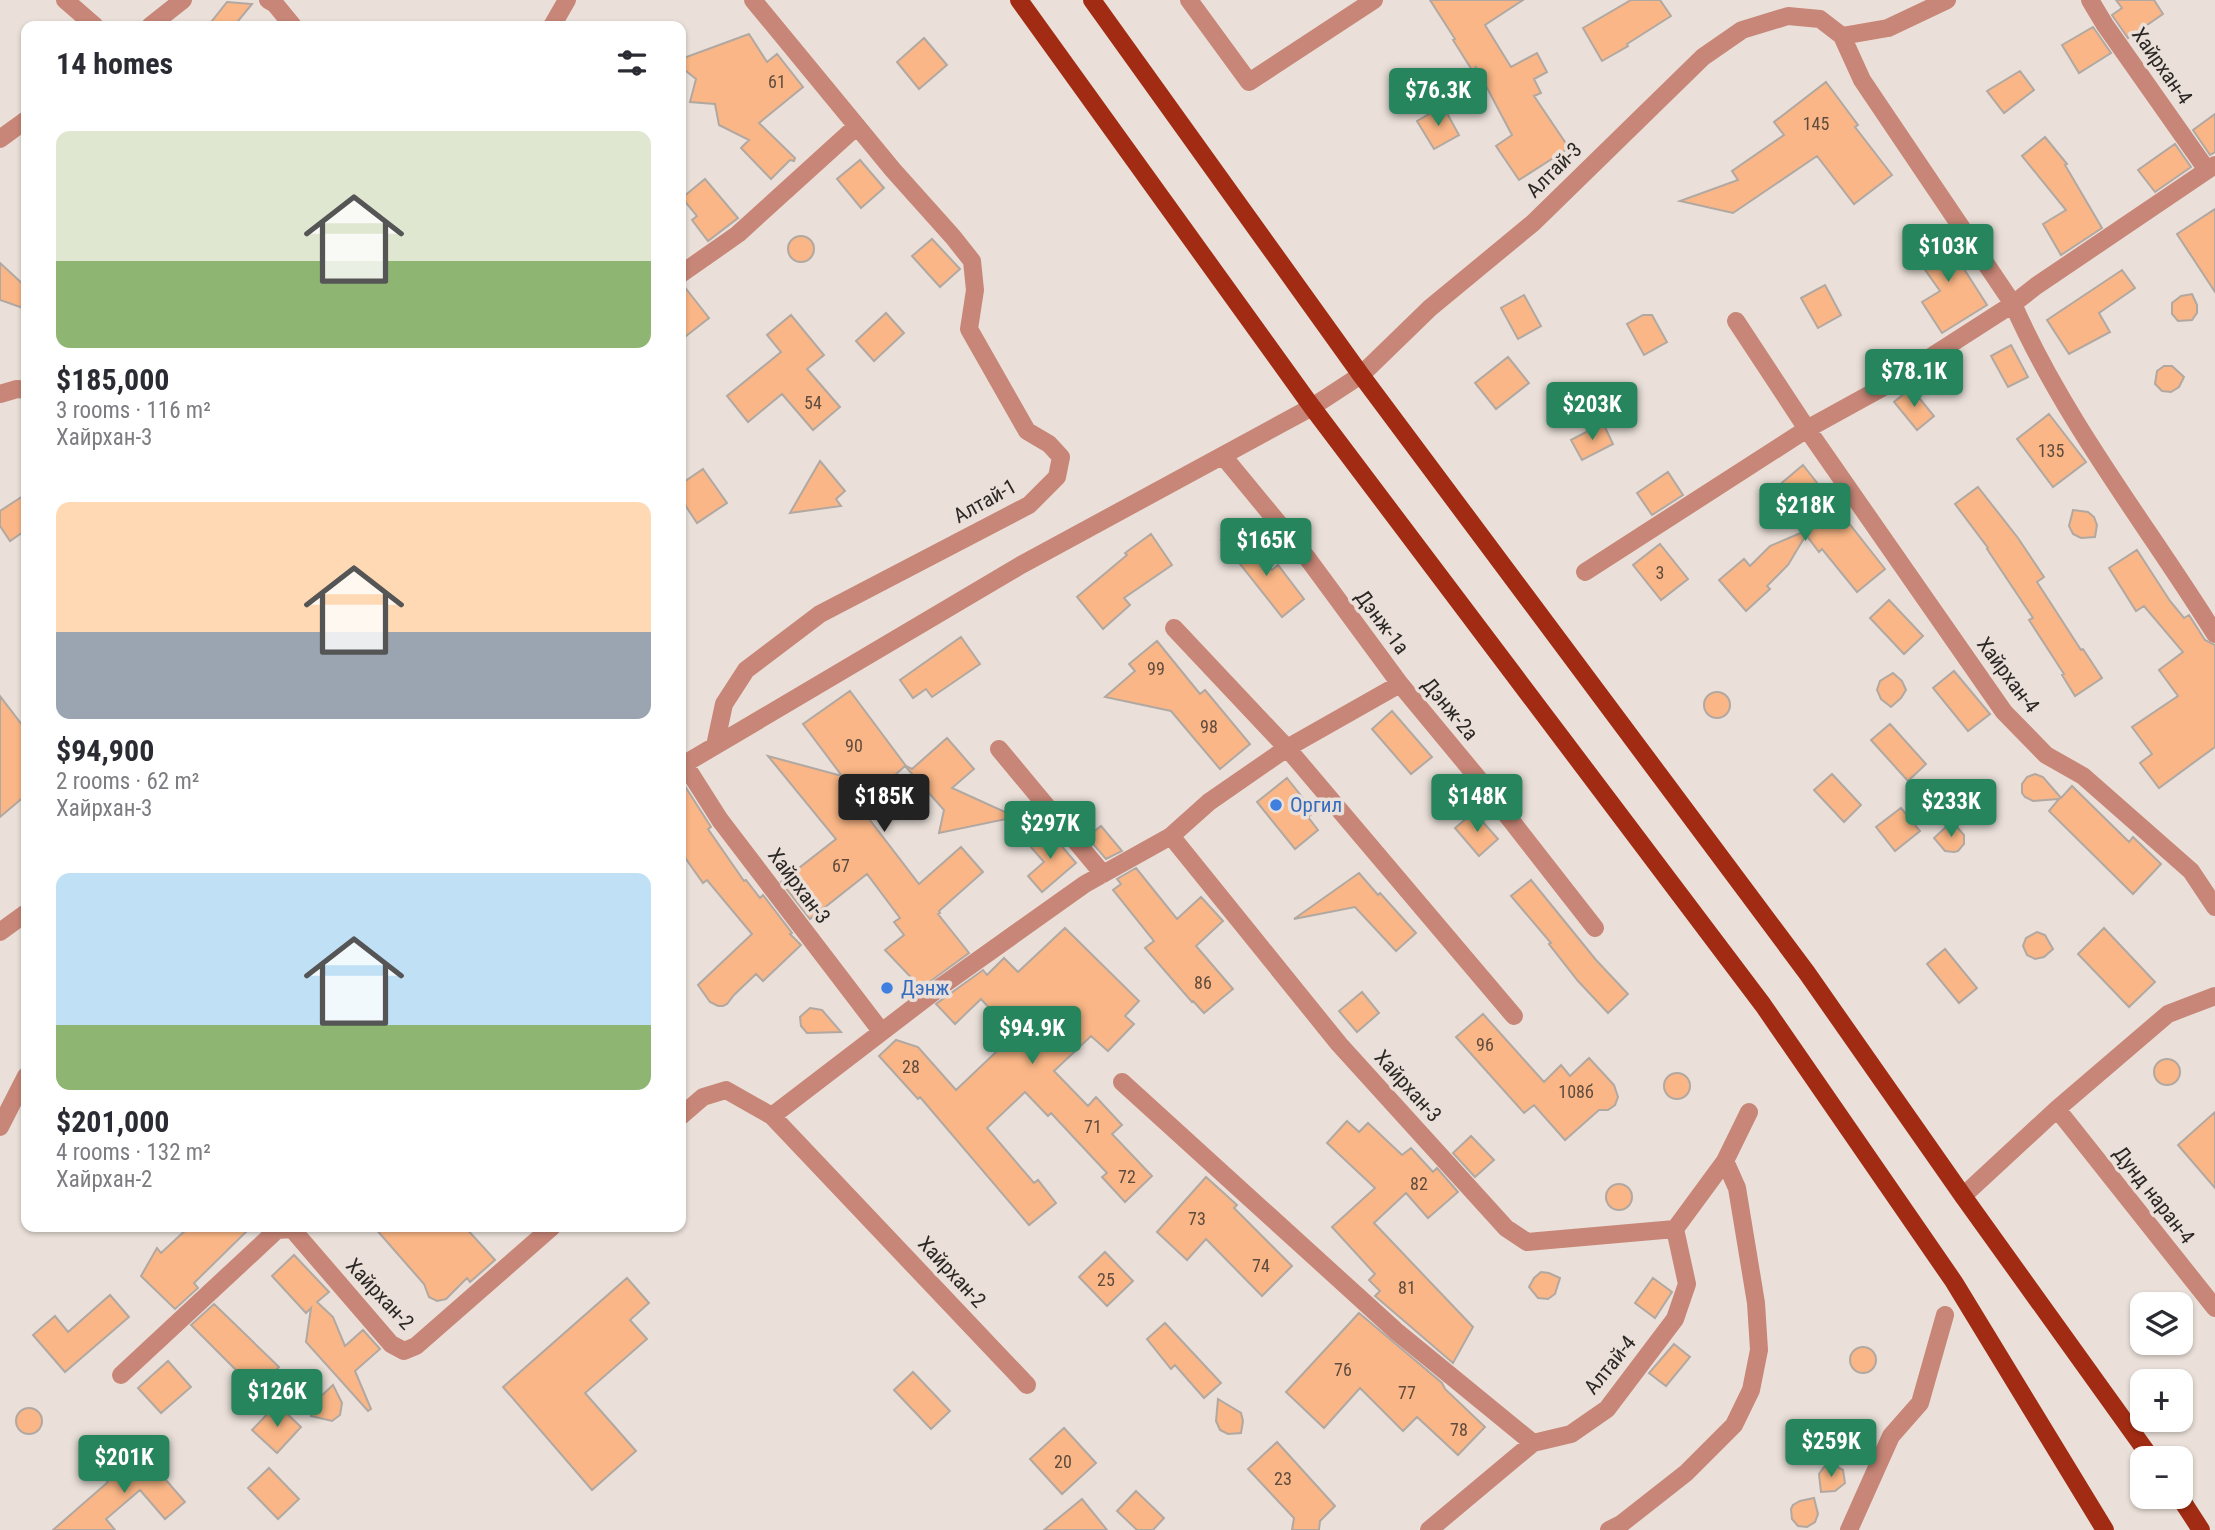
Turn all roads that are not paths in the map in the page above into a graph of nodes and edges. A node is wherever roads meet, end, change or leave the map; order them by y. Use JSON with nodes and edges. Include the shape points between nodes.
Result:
{"nodes":[{"id":1,"x":65,"y":0,"type":"edge"},
{"id":2,"x":183,"y":0,"type":"edge"},
{"id":3,"x":268,"y":0,"type":"edge"},
{"id":4,"x":568,"y":0,"type":"edge"},
{"id":5,"x":753,"y":0,"type":"edge"},
{"id":6,"x":1019,"y":0,"type":"edge"},
{"id":7,"x":1093,"y":0,"type":"edge"},
{"id":8,"x":1189,"y":0,"type":"edge"},
{"id":9,"x":1374,"y":0,"type":"edge"},
{"id":10,"x":1947,"y":0,"type":"edge"},
{"id":11,"x":2090,"y":0,"type":"edge"},
{"id":12,"x":89,"y":21,"type":"edge"},
{"id":13,"x":156,"y":21,"type":"edge"},
{"id":14,"x":289,"y":21,"type":"edge"},
{"id":15,"x":555,"y":21,"type":"edge"},
{"id":16,"x":1842,"y":36,"type":"junction"},
{"id":17,"x":21,"y":124,"type":"edge"},
{"id":18,"x":857,"y":126,"type":"junction"},
{"id":19,"x":0,"y":139,"type":"edge"},
{"id":20,"x":2211,"y":168,"type":"edge"},
{"id":21,"x":686,"y":270,"type":"edge"},
{"id":22,"x":2013,"y":304,"type":"junction"},
{"id":23,"x":1735,"y":321,"type":"dead end"},
{"id":24,"x":1362,"y":375,"type":"junction"},
{"id":25,"x":21,"y":389,"type":"edge"},
{"id":26,"x":0,"y":394,"type":"edge"},
{"id":27,"x":1312,"y":407,"type":"junction"},
{"id":28,"x":1807,"y":429,"type":"junction"},
{"id":29,"x":1223,"y":457,"type":"junction"},
{"id":30,"x":1584,"y":572,"type":"dead end"},
{"id":31,"x":1174,"y":628,"type":"dead end"},
{"id":32,"x":2215,"y":634,"type":"edge"},
{"id":33,"x":1400,"y":684,"type":"junction"},
{"id":34,"x":715,"y":746,"type":"junction"},
{"id":35,"x":1287,"y":748,"type":"junction"},
{"id":36,"x":999,"y":749,"type":"dead end"},
{"id":37,"x":686,"y":763,"type":"edge"},
{"id":38,"x":686,"y":769,"type":"edge"},
{"id":39,"x":1171,"y":836,"type":"junction"},
{"id":40,"x":1102,"y":874,"type":"junction"},
{"id":41,"x":2215,"y":907,"type":"edge"},
{"id":42,"x":21,"y":917,"type":"edge"},
{"id":43,"x":1595,"y":928,"type":"dead end"},
{"id":44,"x":0,"y":932,"type":"edge"},
{"id":45,"x":2215,"y":996,"type":"edge"},
{"id":46,"x":1514,"y":1016,"type":"dead end"},
{"id":47,"x":881,"y":1031,"type":"junction"},
{"id":48,"x":1122,"y":1082,"type":"dead end"},
{"id":49,"x":21,"y":1086,"type":"edge"},
{"id":50,"x":2057,"y":1109,"type":"junction"},
{"id":51,"x":686,"y":1112,"type":"edge"},
{"id":52,"x":1749,"y":1112,"type":"dead end"},
{"id":53,"x":772,"y":1116,"type":"junction"},
{"id":54,"x":0,"y":1127,"type":"edge"},
{"id":55,"x":1725,"y":1161,"type":"junction"},
{"id":56,"x":1963,"y":1196,"type":"junction"},
{"id":57,"x":1675,"y":1229,"type":"junction"},
{"id":58,"x":275,"y":1232,"type":"edge"},
{"id":59,"x":295,"y":1232,"type":"edge"},
{"id":60,"x":546,"y":1232,"type":"edge"},
{"id":61,"x":1954,"y":1282,"type":"junction"},
{"id":62,"x":2215,"y":1308,"type":"edge"},
{"id":63,"x":1945,"y":1315,"type":"dead end"},
{"id":64,"x":121,"y":1375,"type":"dead end"},
{"id":65,"x":1027,"y":1385,"type":"dead end"},
{"id":66,"x":1533,"y":1443,"type":"junction"},
{"id":67,"x":2142,"y":1446,"type":"edge"},
{"id":68,"x":2187,"y":1509,"type":"edge"},
{"id":69,"x":1429,"y":1530,"type":"edge"},
{"id":70,"x":1609,"y":1530,"type":"edge"},
{"id":71,"x":1849,"y":1530,"type":"edge"},
{"id":72,"x":2105,"y":1530,"type":"edge"},
{"id":73,"x":2115,"y":1530,"type":"edge"},
{"id":74,"x":2201,"y":1530,"type":"edge"}],
"edges":[{"from":1,"to":12,"type":"street"},
{"from":2,"to":13,"type":"street"},
{"from":3,"to":14,"type":"street"},
{"from":4,"to":15,"type":"street"},
{"from":5,"to":18,"type":"street","name":"Алтай-1"},
{"from":6,"to":27,"type":"main road"},
{"from":7,"to":24,"type":"main road"},
{"from":8,"to":9,"type":"street","via":[[1249,82]]},
{"from":10,"to":16,"type":"street","via":[[1888,28]]},
{"from":11,"to":20,"type":"street","name":"Хайрхан-4"},
{"from":16,"to":22,"type":"street","via":[[1861,80]]},
{"from":16,"to":24,"type":"street","name":"Алтай-3","via":[[1820,19],[1788,16],[1742,30],[1703,57],[1533,223],[1430,309]]},
{"from":17,"to":19,"type":"street"},
{"from":18,"to":21,"type":"street","via":[[738,234]]},
{"from":18,"to":34,"type":"street","name":"Алтай-1","via":[[972,261],[975,290],[969,329],[1027,431],[1061,457],[1057,477],[1029,505],[820,614],[746,670],[724,704]]},
{"from":20,"to":22,"type":"street","name":"Хайрхан-4"},
{"from":22,"to":28,"type":"street","name":"Хайрхан-4","via":[[1887,385]]},
{"from":22,"to":32,"type":"street","via":[[2057,393]]},
{"from":23,"to":28,"type":"street","name":"Хайрхан-4"},
{"from":24,"to":27,"type":"street","name":"Алтай-3"},
{"from":24,"to":56,"type":"main road","via":[[1807,973]]},
{"from":25,"to":26,"type":"street"},
{"from":27,"to":29,"type":"street","name":"Алтай-3"},
{"from":27,"to":61,"type":"main road","via":[[1763,1005]]},
{"from":28,"to":30,"type":"street","name":"Хайрхан-4"},
{"from":28,"to":41,"type":"street","name":"Хайрхан-4","via":[[2004,712],[2046,755],[2083,776],[2191,871]]},
{"from":29,"to":33,"type":"street","name":"Дэнж-1а","via":[[1308,559]]},
{"from":29,"to":34,"type":"street","name":"Алтай-3","via":[[1021,565]]},
{"from":31,"to":35,"type":"street"},
{"from":33,"to":35,"type":"street"},
{"from":33,"to":43,"type":"street","name":"Дэнж-2а"},
{"from":34,"to":37,"type":"street","name":"Алтай-3"},
{"from":35,"to":39,"type":"street","via":[[1209,802]]},
{"from":35,"to":46,"type":"street"},
{"from":36,"to":40,"type":"street"},
{"from":38,"to":47,"type":"street","name":"Хайрхан-3"},
{"from":39,"to":40,"type":"street"},
{"from":39,"to":57,"type":"street","name":"Хайрхан-3","via":[[1339,1044],[1506,1228],[1527,1242]]},
{"from":40,"to":47,"type":"street"},
{"from":42,"to":44,"type":"street"},
{"from":45,"to":50,"type":"street","via":[[2168,1014]]},
{"from":47,"to":53,"type":"street"},
{"from":48,"to":66,"type":"street","via":[[1396,1331]]},
{"from":49,"to":54,"type":"street"},
{"from":50,"to":56,"type":"street"},
{"from":50,"to":62,"type":"street","name":"Дунд наран-4"},
{"from":51,"to":53,"type":"street","name":"Хайрхан-2","via":[[703,1097],[726,1090]]},
{"from":52,"to":55,"type":"street"},
{"from":53,"to":65,"type":"street","name":"Хайрхан-2"},
{"from":55,"to":57,"type":"street"},
{"from":55,"to":70,"type":"street","via":[[1738,1188],[1756,1303],[1759,1350],[1751,1390],[1734,1425],[1686,1473]]},
{"from":56,"to":67,"type":"main road"},
{"from":57,"to":66,"type":"street","name":"Алтай-4","via":[[1687,1284],[1675,1319],[1607,1409],[1571,1434]]},
{"from":58,"to":64,"type":"street","name":"Хайрхан-2"},
{"from":59,"to":60,"type":"street","name":"Хайрхан-2","via":[[391,1344],[404,1351]]},
{"from":61,"to":72,"type":"main road"},
{"from":61,"to":73,"type":"main road"},
{"from":63,"to":71,"type":"street","via":[[1920,1403],[1891,1436]]},
{"from":66,"to":69,"type":"street","name":"Алтай-4"},
{"from":68,"to":74,"type":"main road"}]}
